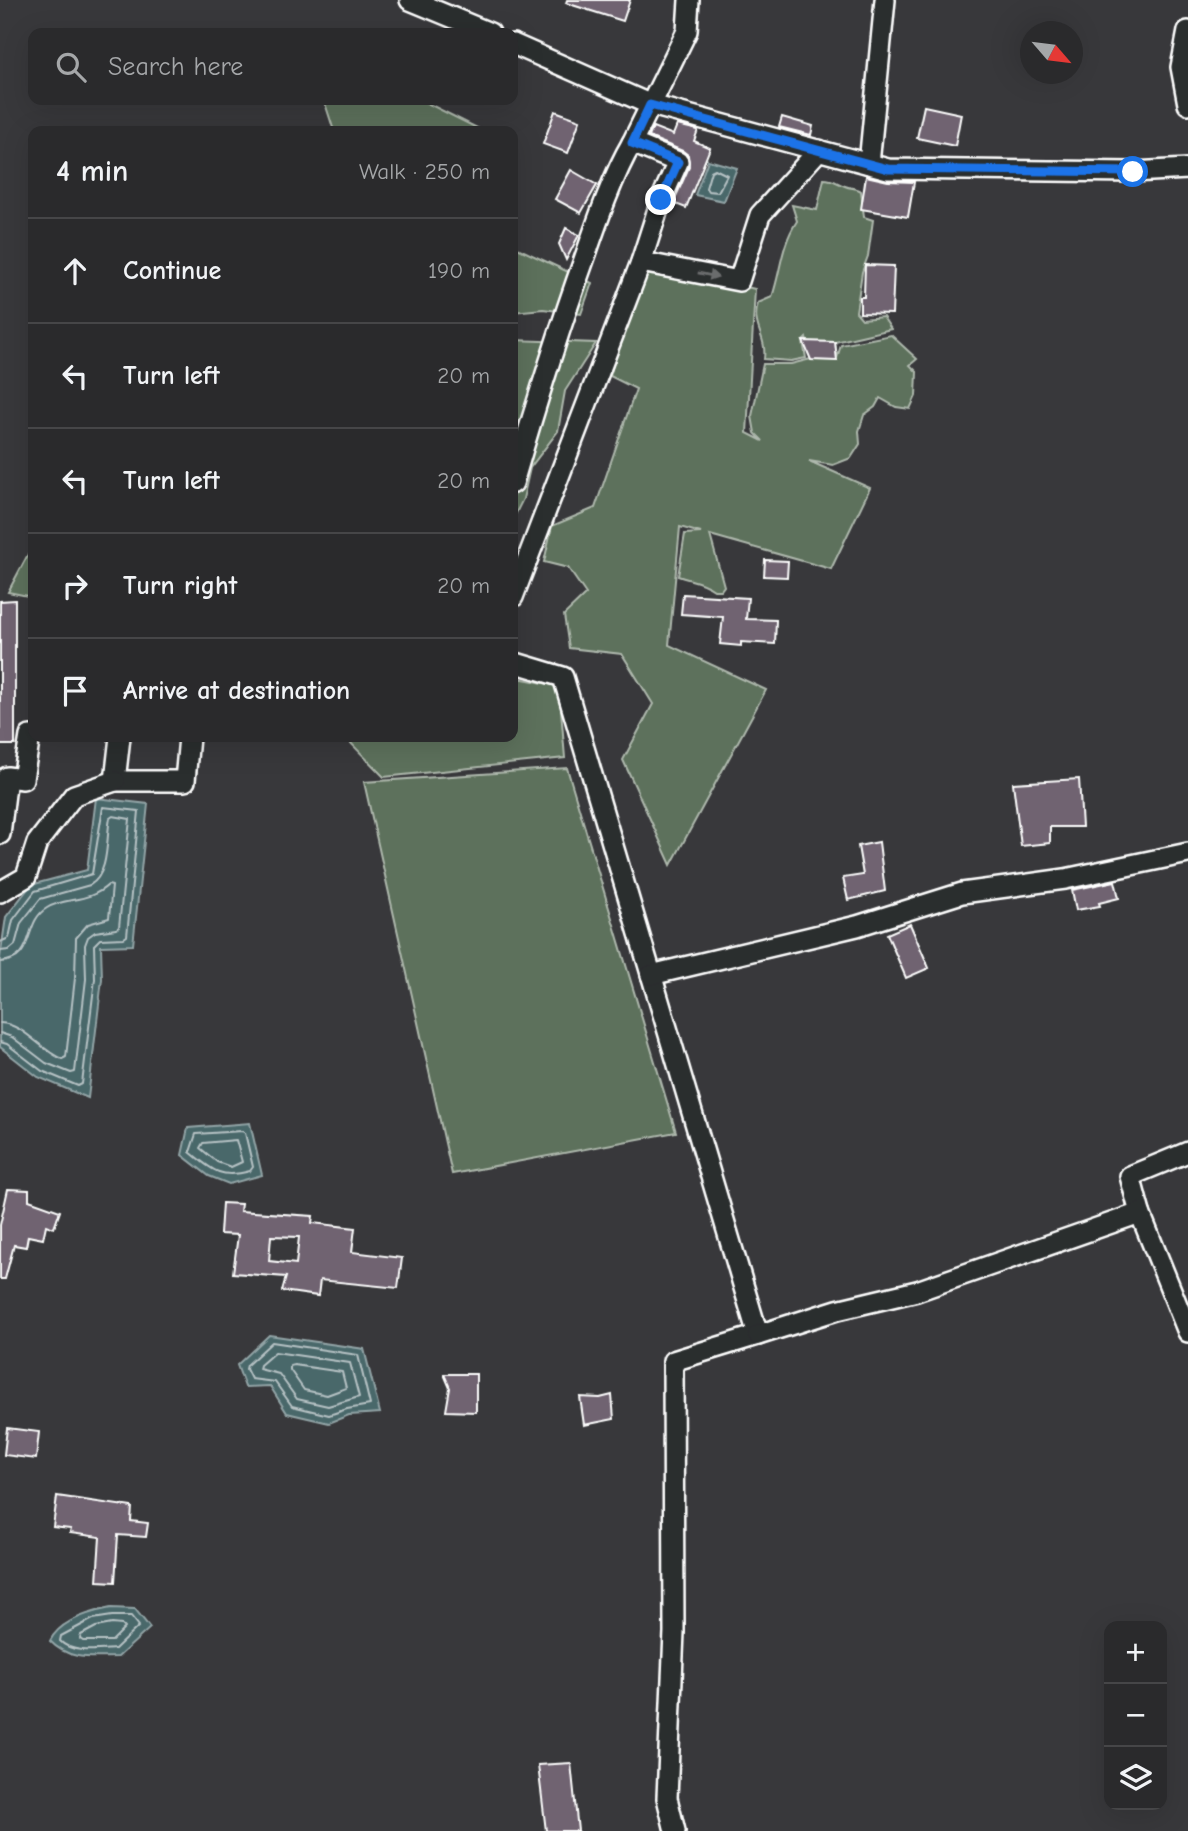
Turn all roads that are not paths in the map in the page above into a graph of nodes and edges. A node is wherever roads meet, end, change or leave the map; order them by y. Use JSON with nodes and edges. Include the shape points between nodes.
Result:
{"nodes":[{"id":1,"x":410,"y":0,"type":"edge"},
{"id":2,"x":689,"y":0,"type":"edge"},
{"id":3,"x":885,"y":0,"type":"edge"},
{"id":4,"x":478,"y":28,"type":"edge"},
{"id":5,"x":1188,"y":31,"type":"edge"},
{"id":6,"x":518,"y":46,"type":"edge"},
{"id":7,"x":1188,"y":104,"type":"edge"},
{"id":8,"x":650,"y":105,"type":"junction"},
{"id":9,"x":632,"y":143,"type":"junction"},
{"id":10,"x":818,"y":150,"type":"junction"},
{"id":11,"x":869,"y":164,"type":"junction"},
{"id":12,"x":1188,"y":169,"type":"edge"},
{"id":13,"x":640,"y":262,"type":"junction"},
{"id":14,"x":518,"y":466,"type":"edge"},
{"id":15,"x":518,"y":584,"type":"edge"},
{"id":16,"x":518,"y":664,"type":"edge"},
{"id":17,"x":29,"y":742,"type":"edge"},
{"id":18,"x":119,"y":742,"type":"edge"},
{"id":19,"x":188,"y":742,"type":"edge"},
{"id":20,"x":115,"y":781,"type":"junction"},
{"id":21,"x":0,"y":834,"type":"edge"},
{"id":22,"x":1188,"y":853,"type":"edge"},
{"id":23,"x":0,"y":892,"type":"edge"},
{"id":24,"x":651,"y":975,"type":"junction"},
{"id":25,"x":1188,"y":1152,"type":"edge"},
{"id":26,"x":1140,"y":1213,"type":"junction"},
{"id":27,"x":1188,"y":1332,"type":"edge"},
{"id":28,"x":758,"y":1335,"type":"junction"},
{"id":29,"x":675,"y":1831,"type":"edge"}],
"edges":[{"from":1,"to":4,"type":"street"},
{"from":2,"to":8,"type":"street","via":[[687,31]]},
{"from":3,"to":11,"type":"street"},
{"from":5,"to":7,"type":"street","via":[[1181,67]]},
{"from":6,"to":8,"type":"street"},
{"from":8,"to":9,"type":"street"},
{"from":8,"to":10,"type":"street"},
{"from":9,"to":13,"type":"street","via":[[678,162]]},
{"from":9,"to":14,"type":"street","via":[[560,325]]},
{"from":10,"to":11,"type":"street"},
{"from":13,"to":10,"type":"street","one_way":true,"via":[[738,281],[760,215]]},
{"from":11,"to":12,"type":"street","via":[[888,169]]},
{"from":13,"to":15,"type":"street"},
{"from":16,"to":24,"type":"street","via":[[563,677]]},
{"from":17,"to":21,"type":"street","via":[[23,779],[6,777]]},
{"from":18,"to":20,"type":"street"},
{"from":19,"to":20,"type":"street","via":[[184,780]]},
{"from":20,"to":23,"type":"street","via":[[74,795],[37,843],[26,877]]},
{"from":22,"to":24,"type":"street","via":[[1065,879],[962,893],[857,926]]},
{"from":24,"to":28,"type":"street"},
{"from":25,"to":26,"type":"street","via":[[1130,1176]]},
{"from":26,"to":27,"type":"street"},
{"from":26,"to":28,"type":"street","via":[[929,1287]]},
{"from":28,"to":29,"type":"street","via":[[673,1361],[674,1632],[667,1798]]}]}
